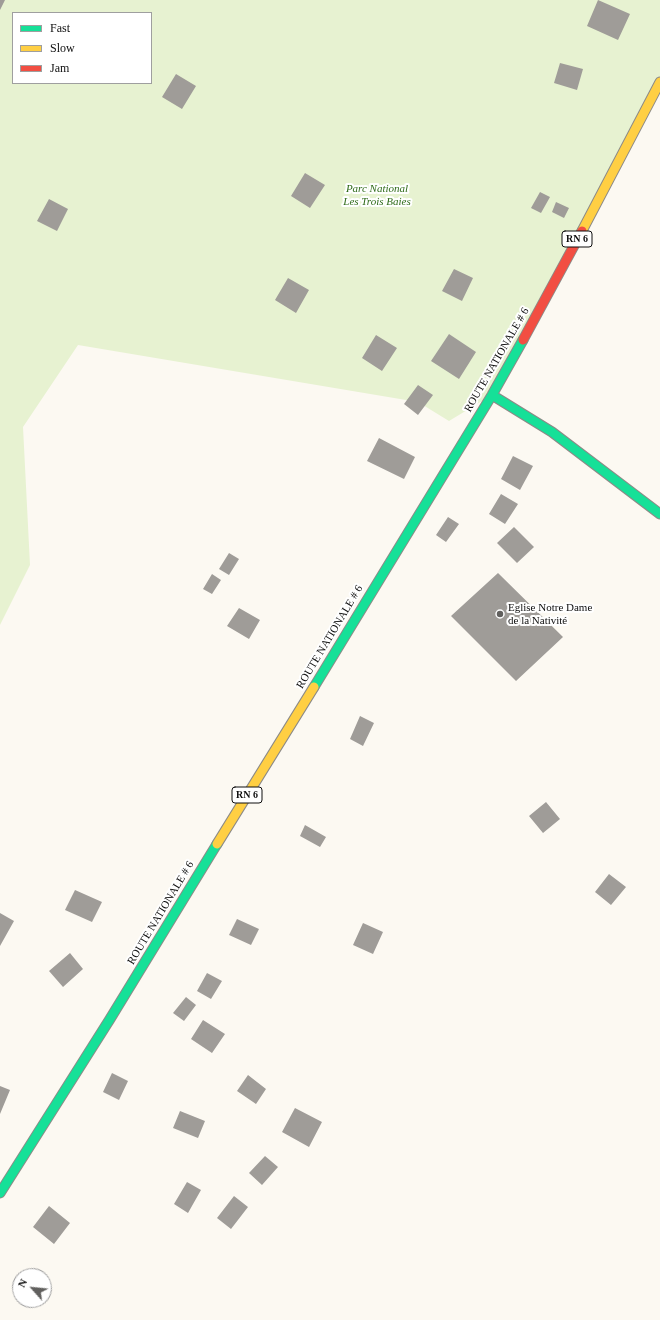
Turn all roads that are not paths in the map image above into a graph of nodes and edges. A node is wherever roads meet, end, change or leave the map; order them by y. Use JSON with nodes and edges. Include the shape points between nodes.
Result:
{"nodes":[{"id":1,"x":660,"y":82,"type":"edge"},
{"id":2,"x":492,"y":395,"type":"junction"},
{"id":3,"x":660,"y":514,"type":"edge"},
{"id":4,"x":0,"y":1193,"type":"edge"}],
"edges":[{"from":1,"to":2,"type":"main road","name":"ROUTE NATIONALE # 6","number":"RN 6"},
{"from":2,"to":3,"type":"main road","via":[[552,432]]},
{"from":2,"to":4,"type":"main road","name":"ROUTE NATIONALE # 6","number":"RN 6","via":[[110,1019]]}]}
